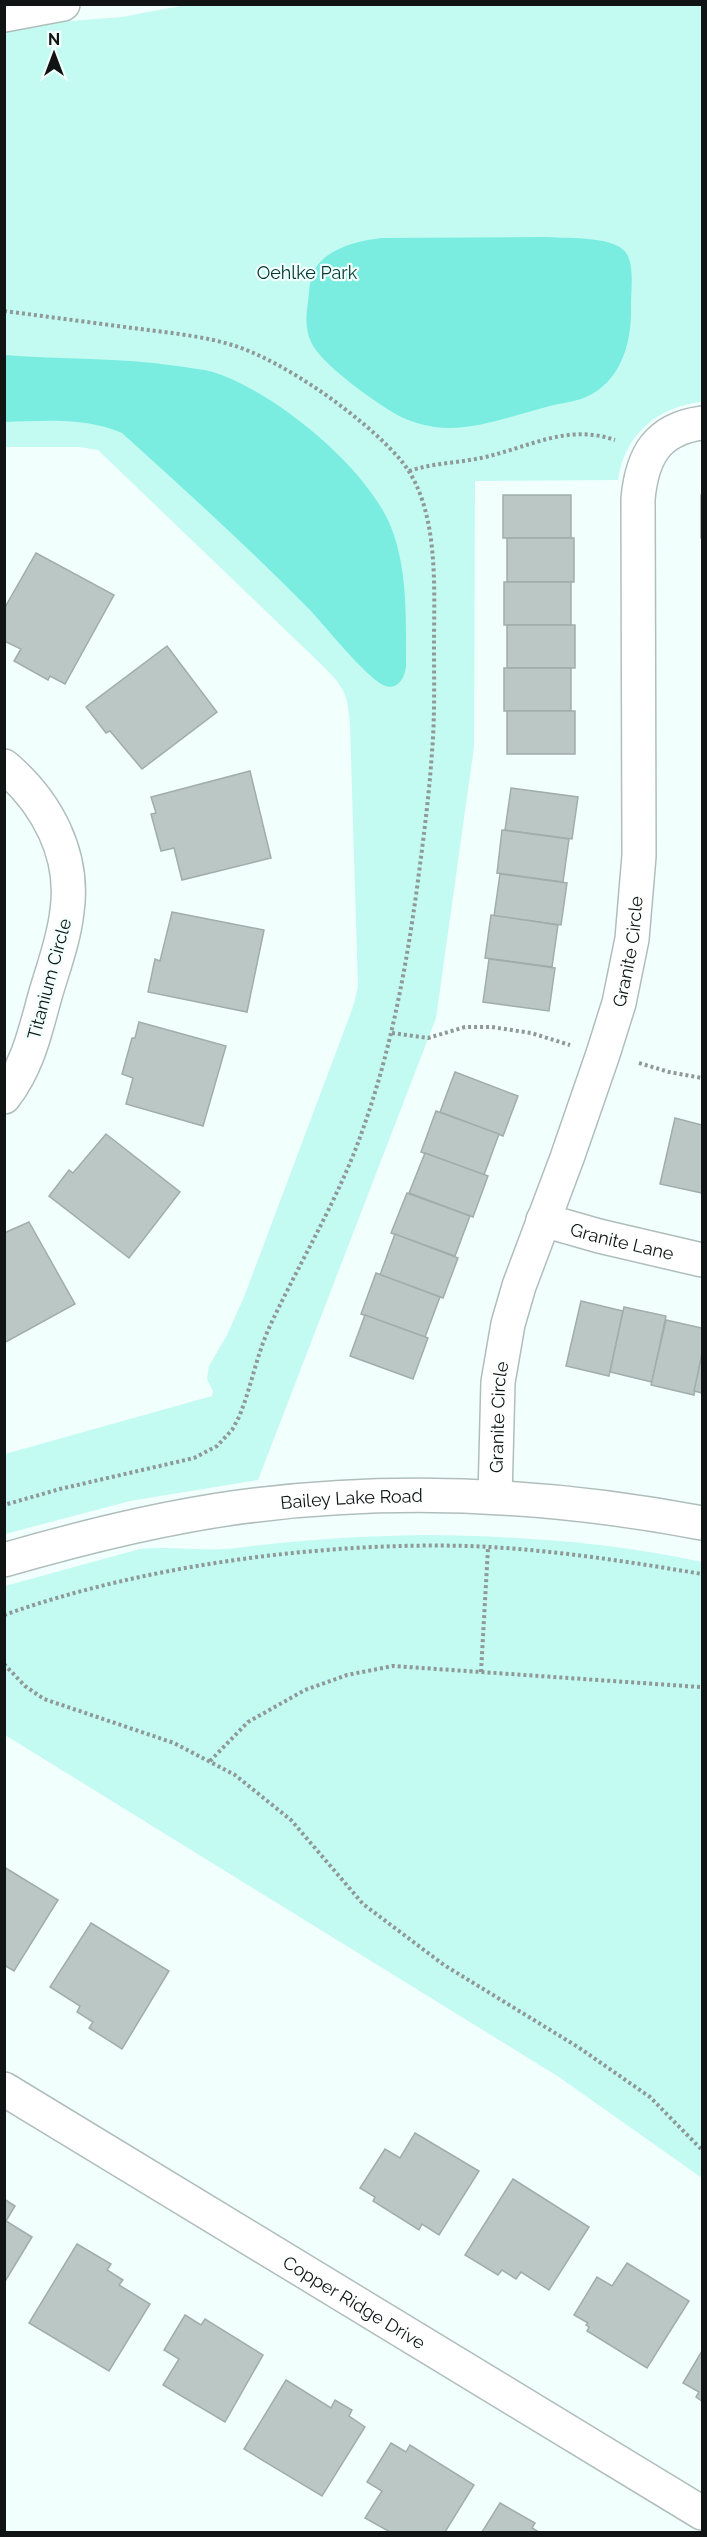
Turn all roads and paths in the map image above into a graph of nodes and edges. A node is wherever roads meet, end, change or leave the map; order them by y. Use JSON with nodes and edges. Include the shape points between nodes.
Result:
{"nodes":[{"id":1,"x":63,"y":4,"type":"edge"},
{"id":2,"x":4,"y":15,"type":"edge"},
{"id":3,"x":4,"y":310,"type":"edge"},
{"id":4,"x":702,"y":423,"type":"edge"},
{"id":5,"x":617,"y":441,"type":"dead end"},
{"id":6,"x":409,"y":471,"type":"junction"},
{"id":7,"x":4,"y":766,"type":"edge"},
{"id":8,"x":392,"y":1033,"type":"junction"},
{"id":9,"x":578,"y":1048,"type":"dead end"},
{"id":10,"x":637,"y":1063,"type":"dead end"},
{"id":11,"x":702,"y":1078,"type":"edge"},
{"id":12,"x":4,"y":1097,"type":"edge"},
{"id":13,"x":543,"y":1220,"type":"junction"},
{"id":14,"x":702,"y":1260,"type":"edge"},
{"id":15,"x":495,"y":1497,"type":"junction"},
{"id":16,"x":4,"y":1505,"type":"edge"},
{"id":17,"x":702,"y":1523,"type":"edge"},
{"id":18,"x":488,"y":1548,"type":"junction"},
{"id":19,"x":4,"y":1560,"type":"edge"},
{"id":20,"x":702,"y":1574,"type":"edge"},
{"id":21,"x":4,"y":1615,"type":"edge"},
{"id":22,"x":4,"y":1664,"type":"edge"},
{"id":23,"x":481,"y":1672,"type":"junction"},
{"id":24,"x":700,"y":1687,"type":"dead end"},
{"id":25,"x":210,"y":1761,"type":"junction"},
{"id":26,"x":4,"y":2089,"type":"edge"},
{"id":27,"x":702,"y":2150,"type":"edge"},
{"id":28,"x":702,"y":2513,"type":"edge"}],
"edges":[{"from":1,"to":2,"type":"street"},
{"from":3,"to":6,"type":"path","via":[[200,338],[260,354],[355,418],[390,448]]},
{"from":4,"to":13,"type":"street","name":"Granite Circle","via":[[664,437],[649,454],[640,476],[639,856],[632,939],[619,1003],[603,1054]]},
{"from":5,"to":6,"type":"path","via":[[588,433],[566,434],[484,457]]},
{"from":6,"to":8,"type":"path","via":[[428,525],[434,567],[433,739],[412,922]]},
{"from":7,"to":12,"type":"street","name":"Titanium Circle","via":[[37,800],[53,825],[66,864],[68,903],[30,1051]]},
{"from":8,"to":9,"type":"path","via":[[428,1038],[465,1027],[492,1027],[531,1033]]},
{"from":8,"to":16,"type":"path","via":[[352,1160],[267,1332],[232,1430],[217,1446],[194,1458]]},
{"from":10,"to":11,"type":"path"},
{"from":13,"to":14,"type":"street","name":"Granite Lane"},
{"from":13,"to":15,"type":"street","name":"Granite Circle","via":[[519,1286],[502,1352]]},
{"from":15,"to":17,"type":"street","name":"Bailey Lake Road","via":[[606,1506]]},
{"from":15,"to":19,"type":"street","name":"Bailey Lake Road","via":[[400,1496],[257,1504],[126,1528]]},
{"from":18,"to":20,"type":"path","via":[[591,1556]]},
{"from":18,"to":21,"type":"path","via":[[334,1549],[224,1563],[94,1587]]},
{"from":18,"to":23,"type":"path"},
{"from":22,"to":25,"type":"path","via":[[44,1700],[174,1743]]},
{"from":23,"to":24,"type":"path"},
{"from":23,"to":25,"type":"path","via":[[393,1666],[346,1675],[305,1690],[248,1722]]},
{"from":25,"to":27,"type":"path","via":[[235,1775],[291,1820],[363,1904],[444,1965],[578,2047],[650,2097]]},
{"from":26,"to":28,"type":"street","name":"Copper Ridge Drive"}]}
